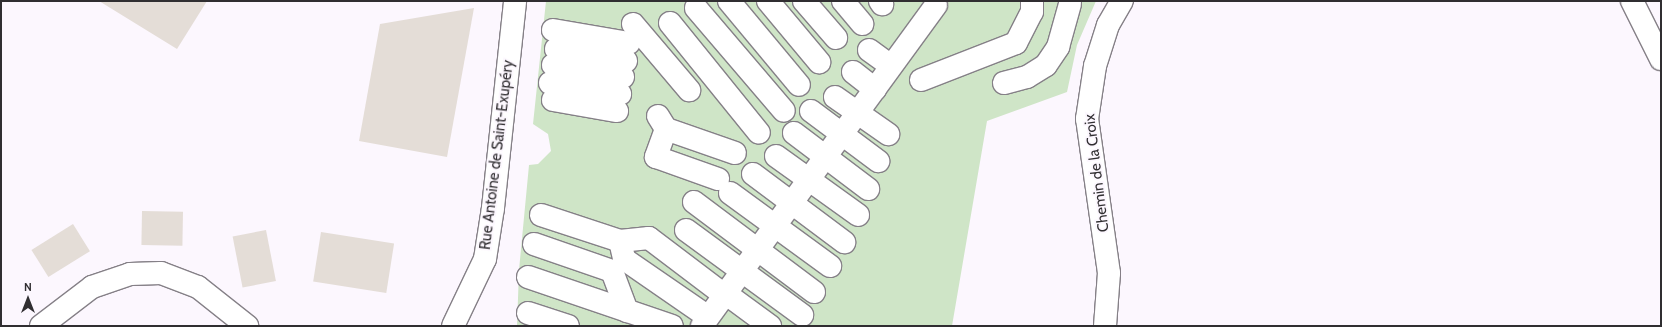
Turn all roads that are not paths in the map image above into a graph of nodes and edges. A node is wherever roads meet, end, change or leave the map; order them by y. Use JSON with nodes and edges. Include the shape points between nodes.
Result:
{"nodes":[{"id":1,"x":515,"y":1,"type":"edge"},
{"id":2,"x":729,"y":1,"type":"edge"},
{"id":3,"x":768,"y":1,"type":"edge"},
{"id":4,"x":804,"y":1,"type":"edge"},
{"id":5,"x":843,"y":1,"type":"edge"},
{"id":6,"x":1032,"y":1,"type":"edge"},
{"id":7,"x":1122,"y":1,"type":"edge"},
{"id":8,"x":1632,"y":1,"type":"edge"},
{"id":9,"x":1067,"y":2,"type":"edge"},
{"id":10,"x":936,"y":5,"type":"dead end"},
{"id":11,"x":696,"y":8,"type":"dead end"},
{"id":12,"x":670,"y":23,"type":"dead end"},
{"id":13,"x":862,"y":24,"type":"dead end"},
{"id":14,"x":836,"y":38,"type":"dead end"},
{"id":15,"x":869,"y":50,"type":"dead end"},
{"id":16,"x":1661,"y":59,"type":"edge"},
{"id":17,"x":819,"y":62,"type":"dead end"},
{"id":18,"x":553,"y":66,"type":"junction"},
{"id":19,"x":892,"y":66,"type":"junction"},
{"id":20,"x":625,"y":68,"type":"junction"},
{"id":21,"x":921,"y":80,"type":"dead end"},
{"id":22,"x":1004,"y":83,"type":"dead end"},
{"id":23,"x":799,"y":85,"type":"dead end"},
{"id":24,"x":689,"y":90,"type":"dead end"},
{"id":25,"x":866,"y":100,"type":"junction"},
{"id":26,"x":784,"y":111,"type":"dead end"},
{"id":27,"x":811,"y":111,"type":"dead end"},
{"id":28,"x":759,"y":132,"type":"dead end"},
{"id":29,"x":794,"y":133,"type":"dead end"},
{"id":30,"x":842,"y":134,"type":"junction"},
{"id":31,"x":888,"y":134,"type":"dead end"},
{"id":32,"x":735,"y":153,"type":"dead end"},
{"id":33,"x":776,"y":156,"type":"dead end"},
{"id":34,"x":825,"y":157,"type":"junction"},
{"id":35,"x":878,"y":161,"type":"dead end"},
{"id":36,"x":753,"y":174,"type":"dead end"},
{"id":37,"x":809,"y":180,"type":"junction"},
{"id":38,"x":868,"y":189,"type":"dead end"},
{"id":39,"x":694,"y":202,"type":"dead end"},
{"id":40,"x":791,"y":203,"type":"junction"},
{"id":41,"x":541,"y":215,"type":"dead end"},
{"id":42,"x":858,"y":215,"type":"dead end"},
{"id":43,"x":775,"y":225,"type":"junction"},
{"id":44,"x":686,"y":230,"type":"dead end"},
{"id":45,"x":620,"y":241,"type":"junction"},
{"id":46,"x":844,"y":242,"type":"dead end"},
{"id":47,"x":534,"y":244,"type":"dead end"},
{"id":48,"x":758,"y":249,"type":"junction"},
{"id":49,"x":830,"y":266,"type":"dead end"},
{"id":50,"x":742,"y":271,"type":"junction"},
{"id":51,"x":528,"y":277,"type":"dead end"},
{"id":52,"x":814,"y":292,"type":"dead end"},
{"id":53,"x":725,"y":294,"type":"junction"},
{"id":54,"x":627,"y":311,"type":"junction"},
{"id":55,"x":528,"y":312,"type":"dead end"},
{"id":56,"x":802,"y":315,"type":"dead end"},
{"id":57,"x":707,"y":322,"type":"edge"},
{"id":58,"x":41,"y":326,"type":"edge"},
{"id":59,"x":247,"y":326,"type":"edge"},
{"id":60,"x":452,"y":326,"type":"edge"},
{"id":61,"x":568,"y":326,"type":"edge"},
{"id":62,"x":672,"y":326,"type":"edge"},
{"id":63,"x":770,"y":326,"type":"edge"},
{"id":64,"x":1104,"y":326,"type":"edge"}],
"edges":[{"from":1,"to":60,"type":"street","name":"Rue Antoine de Saint-Exupéry","via":[[493,208],[485,259]]},
{"from":2,"to":23,"type":"street"},
{"from":3,"to":17,"type":"street"},
{"from":4,"to":14,"type":"street"},
{"from":5,"to":13,"type":"street"},
{"from":6,"to":21,"type":"street","via":[[1032,12],[1016,43]]},
{"from":7,"to":64,"type":"street","name":"Chemin de la Croix","via":[[1108,25],[1094,66],[1087,119],[1109,273]]},
{"from":8,"to":16,"type":"street"},
{"from":9,"to":22,"type":"street","via":[[1058,47],[1046,65],[1027,77]]},
{"from":10,"to":19,"type":"street"},
{"from":11,"to":26,"type":"street"},
{"from":12,"to":28,"type":"street"},
{"from":15,"to":19,"type":"street"},
{"from":18,"to":20,"type":"street"},
{"from":18,"to":20,"type":"street"},
{"from":18,"to":20,"type":"street"},
{"from":19,"to":25,"type":"street"},
{"from":20,"to":24,"type":"street"},
{"from":25,"to":25,"type":"street","via":[[845,84]]},
{"from":25,"to":30,"type":"street"},
{"from":25,"to":31,"type":"street"},
{"from":27,"to":30,"type":"street"},
{"from":29,"to":34,"type":"street"},
{"from":30,"to":34,"type":"street"},
{"from":30,"to":35,"type":"street"},
{"from":32,"to":43,"type":"street","via":[[662,122],[656,157],[724,186]]},
{"from":33,"to":37,"type":"street"},
{"from":34,"to":37,"type":"street"},
{"from":34,"to":38,"type":"street"},
{"from":36,"to":40,"type":"street"},
{"from":37,"to":40,"type":"street"},
{"from":37,"to":42,"type":"street"},
{"from":39,"to":48,"type":"street"},
{"from":40,"to":43,"type":"street"},
{"from":40,"to":46,"type":"street"},
{"from":41,"to":45,"type":"street"},
{"from":43,"to":48,"type":"street"},
{"from":43,"to":49,"type":"street"},
{"from":44,"to":50,"type":"street"},
{"from":45,"to":53,"type":"street","via":[[649,238]]},
{"from":45,"to":57,"type":"street","via":[[624,259]]},
{"from":47,"to":54,"type":"street","via":[[612,271]]},
{"from":48,"to":50,"type":"street"},
{"from":48,"to":52,"type":"street"},
{"from":50,"to":53,"type":"street"},
{"from":50,"to":56,"type":"street"},
{"from":51,"to":54,"type":"street"},
{"from":53,"to":57,"type":"street"},
{"from":53,"to":63,"type":"street"},
{"from":54,"to":62,"type":"street"},
{"from":55,"to":61,"type":"street"},
{"from":58,"to":59,"type":"street","via":[[92,287],[130,274],[161,273],[198,287]]}]}
